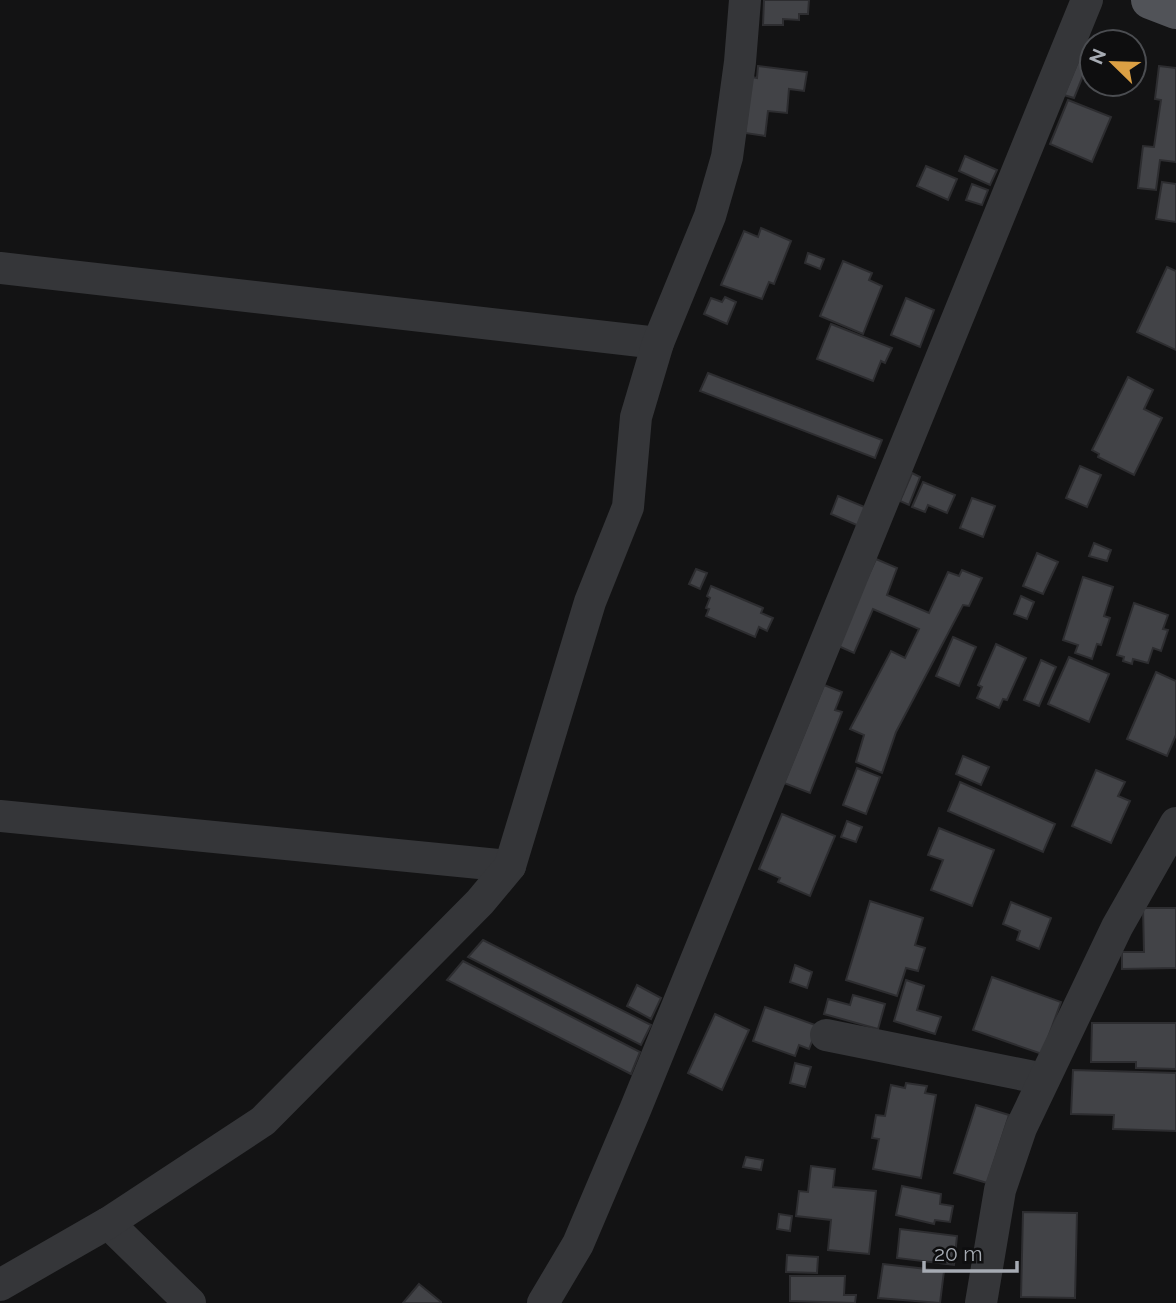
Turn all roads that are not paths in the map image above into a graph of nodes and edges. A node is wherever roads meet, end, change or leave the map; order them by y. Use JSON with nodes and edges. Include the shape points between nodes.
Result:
{"nodes":[{"id":1,"x":745,"y":0,"type":"edge"},
{"id":2,"x":1087,"y":0,"type":"edge"},
{"id":3,"x":1150,"y":0,"type":"edge"},
{"id":4,"x":1176,"y":9,"type":"edge"},
{"id":5,"x":0,"y":268,"type":"edge"},
{"id":6,"x":658,"y":343,"type":"junction"},
{"id":7,"x":0,"y":816,"type":"edge"},
{"id":8,"x":1176,"y":823,"type":"edge"},
{"id":9,"x":510,"y":866,"type":"junction"},
{"id":10,"x":826,"y":1035,"type":"dead end"},
{"id":11,"x":1044,"y":1079,"type":"junction"},
{"id":12,"x":108,"y":1223,"type":"junction"},
{"id":13,"x":0,"y":1285,"type":"edge"},
{"id":14,"x":190,"y":1303,"type":"edge"},
{"id":15,"x":543,"y":1303,"type":"edge"},
{"id":16,"x":981,"y":1303,"type":"edge"}],
"edges":[{"from":1,"to":6,"type":"street","via":[[727,158],[710,216]]},
{"from":2,"to":15,"type":"street","via":[[630,1122],[578,1244]]},
{"from":3,"to":4,"type":"main road"},
{"from":5,"to":6,"type":"street"},
{"from":6,"to":9,"type":"street","via":[[636,417],[628,507],[590,602]]},
{"from":7,"to":9,"type":"street"},
{"from":8,"to":11,"type":"street","via":[[1117,927]]},
{"from":9,"to":12,"type":"street","via":[[263,1121]]},
{"from":10,"to":11,"type":"street"},
{"from":11,"to":16,"type":"street","via":[[1000,1190]]},
{"from":12,"to":13,"type":"street"},
{"from":12,"to":14,"type":"street"}]}
